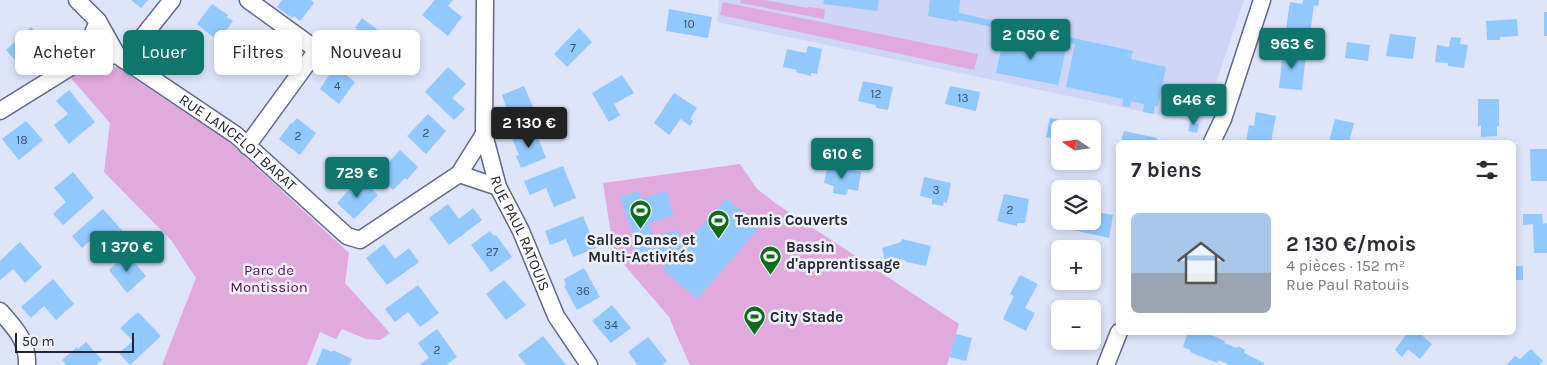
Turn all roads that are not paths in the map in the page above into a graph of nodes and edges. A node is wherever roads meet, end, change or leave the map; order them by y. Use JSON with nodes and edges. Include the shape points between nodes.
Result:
{"nodes":[{"id":1,"x":77,"y":0,"type":"edge"},
{"id":2,"x":172,"y":0,"type":"edge"},
{"id":3,"x":248,"y":0,"type":"edge"},
{"id":4,"x":486,"y":0,"type":"edge"},
{"id":5,"x":1262,"y":0,"type":"edge"},
{"id":6,"x":98,"y":20,"type":"junction"},
{"id":7,"x":94,"y":30,"type":"edge"},
{"id":8,"x":113,"y":58,"type":"edge"},
{"id":9,"x":121,"y":58,"type":"junction"},
{"id":10,"x":58,"y":75,"type":"edge"},
{"id":11,"x":0,"y":111,"type":"edge"},
{"id":12,"x":484,"y":134,"type":"junction"},
{"id":13,"x":1213,"y":140,"type":"edge"},
{"id":14,"x":247,"y":146,"type":"junction"},
{"id":15,"x":459,"y":174,"type":"junction"},
{"id":16,"x":498,"y":187,"type":"junction"},
{"id":17,"x":0,"y":311,"type":"edge"},
{"id":18,"x":1118,"y":335,"type":"edge"},
{"id":19,"x":27,"y":365,"type":"edge"},
{"id":20,"x":589,"y":365,"type":"edge"},
{"id":21,"x":1106,"y":365,"type":"edge"}],
"edges":[{"from":1,"to":6,"type":"street","name":"RUE LANCELOT BARAT"},
{"from":2,"to":9,"type":"street"},
{"from":3,"to":14,"type":"street","via":[[317,50]]},
{"from":4,"to":12,"type":"street","name":"RUE PAUL RATOUIS"},
{"from":5,"to":13,"type":"street","via":[[1223,119]]},
{"from":6,"to":7,"type":"street"},
{"from":6,"to":9,"type":"street","name":"RUE LANCELOT BARAT"},
{"from":8,"to":9,"type":"street"},
{"from":9,"to":14,"type":"street","name":"RUE LANCELOT BARAT","via":[[236,135]]},
{"from":10,"to":11,"type":"street"},
{"from":12,"to":15,"type":"street","name":"RUE LANCELOT BARAT"},
{"from":12,"to":16,"type":"street","name":"RUE PAUL RATOUIS"},
{"from":14,"to":15,"type":"street","name":"RUE LANCELOT BARAT","via":[[347,236],[360,240]]},
{"from":15,"to":16,"type":"street"},
{"from":16,"to":20,"type":"street","name":"RUE PAUL RATOUIS","via":[[521,230],[556,316]]},
{"from":17,"to":19,"type":"street","via":[[19,334],[28,353]]},
{"from":18,"to":21,"type":"street"}]}
